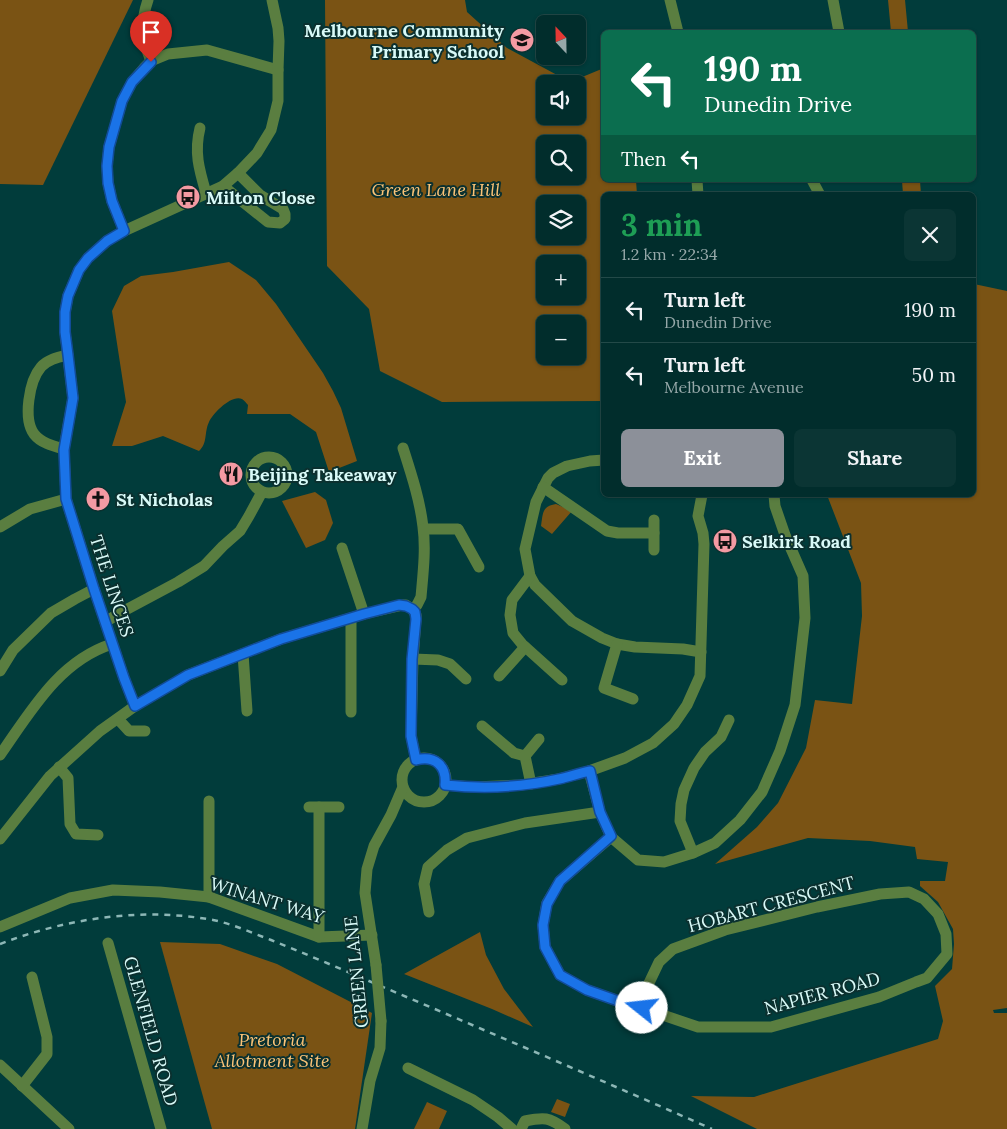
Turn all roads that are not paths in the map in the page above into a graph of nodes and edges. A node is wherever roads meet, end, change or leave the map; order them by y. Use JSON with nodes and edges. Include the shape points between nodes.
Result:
{"nodes":[{"id":1,"x":148,"y":0,"type":"edge"},
{"id":2,"x":272,"y":0,"type":"edge"},
{"id":3,"x":670,"y":0,"type":"edge"},
{"id":4,"x":832,"y":0,"type":"edge"},
{"id":5,"x":678,"y":30,"type":"edge"},
{"id":6,"x":838,"y":30,"type":"edge"},
{"id":7,"x":151,"y":62,"type":"junction"},
{"id":8,"x":278,"y":70,"type":"junction"},
{"id":9,"x":200,"y":128,"type":"dead end"},
{"id":10,"x":238,"y":173,"type":"junction"},
{"id":11,"x":223,"y":186,"type":"junction"},
{"id":12,"x":206,"y":193,"type":"junction"},
{"id":13,"x":124,"y":231,"type":"junction"},
{"id":14,"x":68,"y":355,"type":"junction"},
{"id":15,"x":403,"y":448,"type":"dead end"},
{"id":16,"x":64,"y":450,"type":"junction"},
{"id":17,"x":601,"y":460,"type":"edge"},
{"id":18,"x":543,"y":487,"type":"junction"},
{"id":19,"x":262,"y":492,"type":"dead end"},
{"id":20,"x":702,"y":497,"type":"edge"},
{"id":21,"x":774,"y":497,"type":"edge"},
{"id":22,"x":66,"y":499,"type":"junction"},
{"id":23,"x":654,"y":520,"type":"dead end"},
{"id":24,"x":0,"y":527,"type":"edge"},
{"id":25,"x":424,"y":529,"type":"junction"},
{"id":26,"x":654,"y":533,"type":"junction"},
{"id":27,"x":342,"y":548,"type":"dead end"},
{"id":28,"x":654,"y":550,"type":"dead end"},
{"id":29,"x":479,"y":567,"type":"dead end"},
{"id":30,"x":530,"y":576,"type":"junction"},
{"id":31,"x":94,"y":589,"type":"junction"},
{"id":32,"x":412,"y":609,"type":"junction"},
{"id":33,"x":364,"y":614,"type":"junction"},
{"id":34,"x":351,"y":619,"type":"junction"},
{"id":35,"x":106,"y":622,"type":"junction"},
{"id":36,"x":112,"y":644,"type":"junction"},
{"id":37,"x":618,"y":644,"type":"junction"},
{"id":38,"x":525,"y":647,"type":"junction"},
{"id":39,"x":701,"y":652,"type":"junction"},
{"id":40,"x":244,"y":654,"type":"junction"},
{"id":41,"x":412,"y":659,"type":"junction"},
{"id":42,"x":0,"y":671,"type":"edge"},
{"id":43,"x":499,"y":676,"type":"dead end"},
{"id":44,"x":466,"y":679,"type":"dead end"},
{"id":45,"x":562,"y":680,"type":"dead end"},
{"id":46,"x":633,"y":699,"type":"dead end"},
{"id":47,"x":135,"y":706,"type":"junction"},
{"id":48,"x":247,"y":712,"type":"dead end"},
{"id":49,"x":351,"y":712,"type":"dead end"},
{"id":50,"x":118,"y":719,"type":"junction"},
{"id":51,"x":729,"y":720,"type":"dead end"},
{"id":52,"x":482,"y":726,"type":"dead end"},
{"id":53,"x":145,"y":730,"type":"dead end"},
{"id":54,"x":539,"y":740,"type":"dead end"},
{"id":55,"x":0,"y":755,"type":"edge"},
{"id":56,"x":525,"y":756,"type":"junction"},
{"id":57,"x":416,"y":760,"type":"junction"},
{"id":58,"x":59,"y":767,"type":"junction"},
{"id":59,"x":590,"y":771,"type":"junction"},
{"id":60,"x":531,"y":784,"type":"junction"},
{"id":61,"x":445,"y":785,"type":"junction"},
{"id":62,"x":403,"y":787,"type":"junction"},
{"id":63,"x":413,"y":799,"type":"junction"},
{"id":64,"x":209,"y":801,"type":"dead end"},
{"id":65,"x":339,"y":807,"type":"dead end"},
{"id":66,"x":600,"y":812,"type":"junction"},
{"id":67,"x":391,"y":815,"type":"junction"},
{"id":68,"x":98,"y":834,"type":"dead end"},
{"id":69,"x":611,"y":836,"type":"junction"},
{"id":70,"x":0,"y":839,"type":"edge"},
{"id":71,"x":693,"y":853,"type":"junction"},
{"id":72,"x":209,"y":897,"type":"junction"},
{"id":73,"x":429,"y":912,"type":"dead end"},
{"id":74,"x":938,"y":914,"type":"joint"},
{"id":75,"x":368,"y":916,"type":"junction"},
{"id":76,"x":0,"y":927,"type":"edge"},
{"id":77,"x":372,"y":935,"type":"junction"},
{"id":78,"x":350,"y":936,"type":"junction"},
{"id":79,"x":319,"y":937,"type":"junction"},
{"id":80,"x":108,"y":943,"type":"dead end"},
{"id":81,"x":32,"y":978,"type":"dead end"},
{"id":82,"x":642,"y":1008,"type":"junction"},
{"id":83,"x":0,"y":1065,"type":"edge"},
{"id":84,"x":408,"y":1068,"type":"dead end"},
{"id":85,"x":22,"y":1086,"type":"junction"},
{"id":86,"x":69,"y":1129,"type":"edge"},
{"id":87,"x":161,"y":1129,"type":"edge"},
{"id":88,"x":362,"y":1129,"type":"edge"},
{"id":89,"x":512,"y":1129,"type":"edge"},
{"id":90,"x":521,"y":1129,"type":"edge"},
{"id":91,"x":565,"y":1129,"type":"edge"}],
"edges":[{"from":1,"to":7,"type":"street","via":[[142,20]]},
{"from":2,"to":8,"type":"street","name":"THE LINCES","via":[[278,28]]},
{"from":3,"to":5,"type":"street"},
{"from":4,"to":6,"type":"street"},
{"from":7,"to":8,"type":"street","via":[[168,54],[207,50]]},
{"from":7,"to":13,"type":"street","via":[[132,82],[122,101],[109,147],[108,183]]},
{"from":8,"to":10,"type":"street","name":"THE LINCES","via":[[278,101],[271,130],[257,153]]},
{"from":9,"to":12,"type":"street","via":[[197,141],[199,169]]},
{"from":10,"to":11,"type":"street","name":"THE LINCES"},
{"from":10,"to":11,"type":"street","via":[[260,195],[283,209],[285,218],[280,223],[268,222]]},
{"from":11,"to":12,"type":"street","name":"THE LINCES"},
{"from":12,"to":13,"type":"street","name":"THE LINCES"},
{"from":13,"to":14,"type":"street","name":"THE LINCES","via":[[107,241],[79,270],[65,312]]},
{"from":14,"to":16,"type":"street","name":"THE LINCES","via":[[73,398]]},
{"from":14,"to":16,"type":"street","via":[[41,366],[31,390],[28,418],[35,435],[46,444]]},
{"from":15,"to":25,"type":"street"},
{"from":16,"to":22,"type":"street","name":"THE LINCES"},
{"from":17,"to":18,"type":"street","via":[[566,466],[553,473]]},
{"from":18,"to":26,"type":"street","via":[[607,531]]},
{"from":18,"to":30,"type":"street","via":[[536,502],[525,550]]},
{"from":19,"to":35,"type":"street","via":[[240,531],[204,566]]},
{"from":20,"to":39,"type":"street","via":[[698,516],[704,544]]},
{"from":21,"to":71,"type":"street","via":[[782,528],[803,576],[805,618],[795,705],[762,792],[740,820],[715,843]]},
{"from":22,"to":24,"type":"street","via":[[30,509]]},
{"from":22,"to":31,"type":"street","name":"THE LINCES"},
{"from":23,"to":26,"type":"street"},
{"from":25,"to":29,"type":"street","via":[[458,529]]},
{"from":25,"to":32,"type":"street","via":[[421,597]]},
{"from":26,"to":28,"type":"street"},
{"from":27,"to":33,"type":"street"},
{"from":30,"to":37,"type":"street","via":[[535,585],[572,620]]},
{"from":30,"to":38,"type":"street","via":[[512,600],[510,615],[513,633]]},
{"from":31,"to":35,"type":"street","name":"THE LINCES"},
{"from":31,"to":42,"type":"street","via":[[52,613],[13,650]]},
{"from":32,"to":33,"type":"street","via":[[403,605]]},
{"from":32,"to":41,"type":"street","via":[[416,619]]},
{"from":33,"to":34,"type":"street"},
{"from":34,"to":40,"type":"street","via":[[281,639]]},
{"from":34,"to":49,"type":"street"},
{"from":35,"to":36,"type":"street","name":"THE LINCES"},
{"from":36,"to":47,"type":"street","name":"THE LINCES"},
{"from":36,"to":55,"type":"street","via":[[76,661],[54,682]]},
{"from":37,"to":39,"type":"street"},
{"from":37,"to":46,"type":"street","via":[[604,688]]},
{"from":38,"to":43,"type":"street"},
{"from":38,"to":45,"type":"street"},
{"from":39,"to":59,"type":"street","via":[[700,676],[674,724],[653,743]]},
{"from":40,"to":47,"type":"street","via":[[188,675]]},
{"from":40,"to":48,"type":"street"},
{"from":41,"to":44,"type":"street","via":[[450,664]]},
{"from":41,"to":57,"type":"street","via":[[411,736]]},
{"from":47,"to":50,"type":"street"},
{"from":50,"to":53,"type":"street","via":[[129,731]]},
{"from":50,"to":58,"type":"street"},
{"from":51,"to":71,"type":"street","via":[[721,737],[694,768],[684,790],[680,821]]},
{"from":52,"to":56,"type":"street","via":[[514,753]]},
{"from":54,"to":56,"type":"street"},
{"from":56,"to":60,"type":"street"},
{"from":57,"to":61,"type":"street","via":[[436,761],[444,772]]},
{"from":57,"to":62,"type":"street","via":[[403,772]]},
{"from":58,"to":68,"type":"street","via":[[68,778],[70,824],[76,834]]},
{"from":58,"to":70,"type":"street"},
{"from":59,"to":60,"type":"street"},
{"from":59,"to":66,"type":"street"},
{"from":60,"to":61,"type":"street"},
{"from":61,"to":63,"type":"street","via":[[443,792],[433,800]]},
{"from":62,"to":63,"type":"street"},
{"from":62,"to":67,"type":"street","name":"GREEN LANE"},
{"from":63,"to":67,"type":"street","name":"GREEN LANE"},
{"from":64,"to":72,"type":"street"},
{"from":65,"to":79,"type":"street","via":[[314,807]]},
{"from":66,"to":69,"type":"street"},
{"from":66,"to":73,"type":"street","via":[[516,826],[468,838],[447,850],[428,867],[424,884]]},
{"from":67,"to":75,"type":"street","name":"GREEN LANE","via":[[374,846],[367,869],[365,893]]},
{"from":69,"to":71,"type":"street","via":[[638,860],[664,862]]},
{"from":69,"to":82,"type":"street","name":"NAPIER ROAD","via":[[560,881],[547,904],[543,925],[545,947],[560,975],[587,990]]},
{"from":72,"to":76,"type":"street","name":"WINANT WAY","via":[[113,890],[70,898]]},
{"from":72,"to":79,"type":"street","name":"WINANT WAY"},
{"from":74,"to":82,"type":"street","name":"HOBART CRESCENT","via":[[924,899],[909,892],[880,894],[726,930],[673,949],[659,962]]},
{"from":74,"to":82,"type":"street","name":"NAPIER ROAD","via":[[946,934],[948,954],[927,978],[879,997],[771,1027],[698,1027]]},
{"from":75,"to":77,"type":"street","name":"GREEN LANE"},
{"from":75,"to":78,"type":"street"},
{"from":77,"to":78,"type":"street","name":"WINANT WAY"},
{"from":77,"to":88,"type":"street","name":"GREEN LANE","bridge":true,"via":[[382,1021],[380,1048],[370,1081]]},
{"from":78,"to":79,"type":"street","name":"WINANT WAY"},
{"from":80,"to":87,"type":"street","name":"GLENFIELD ROAD"},
{"from":81,"to":85,"type":"street","via":[[48,1046],[47,1054]]},
{"from":83,"to":85,"type":"street"},
{"from":84,"to":89,"type":"street","via":[[473,1100]]},
{"from":85,"to":86,"type":"street"},
{"from":90,"to":91,"type":"street","via":[[525,1121],[540,1118],[554,1121]]}]}
